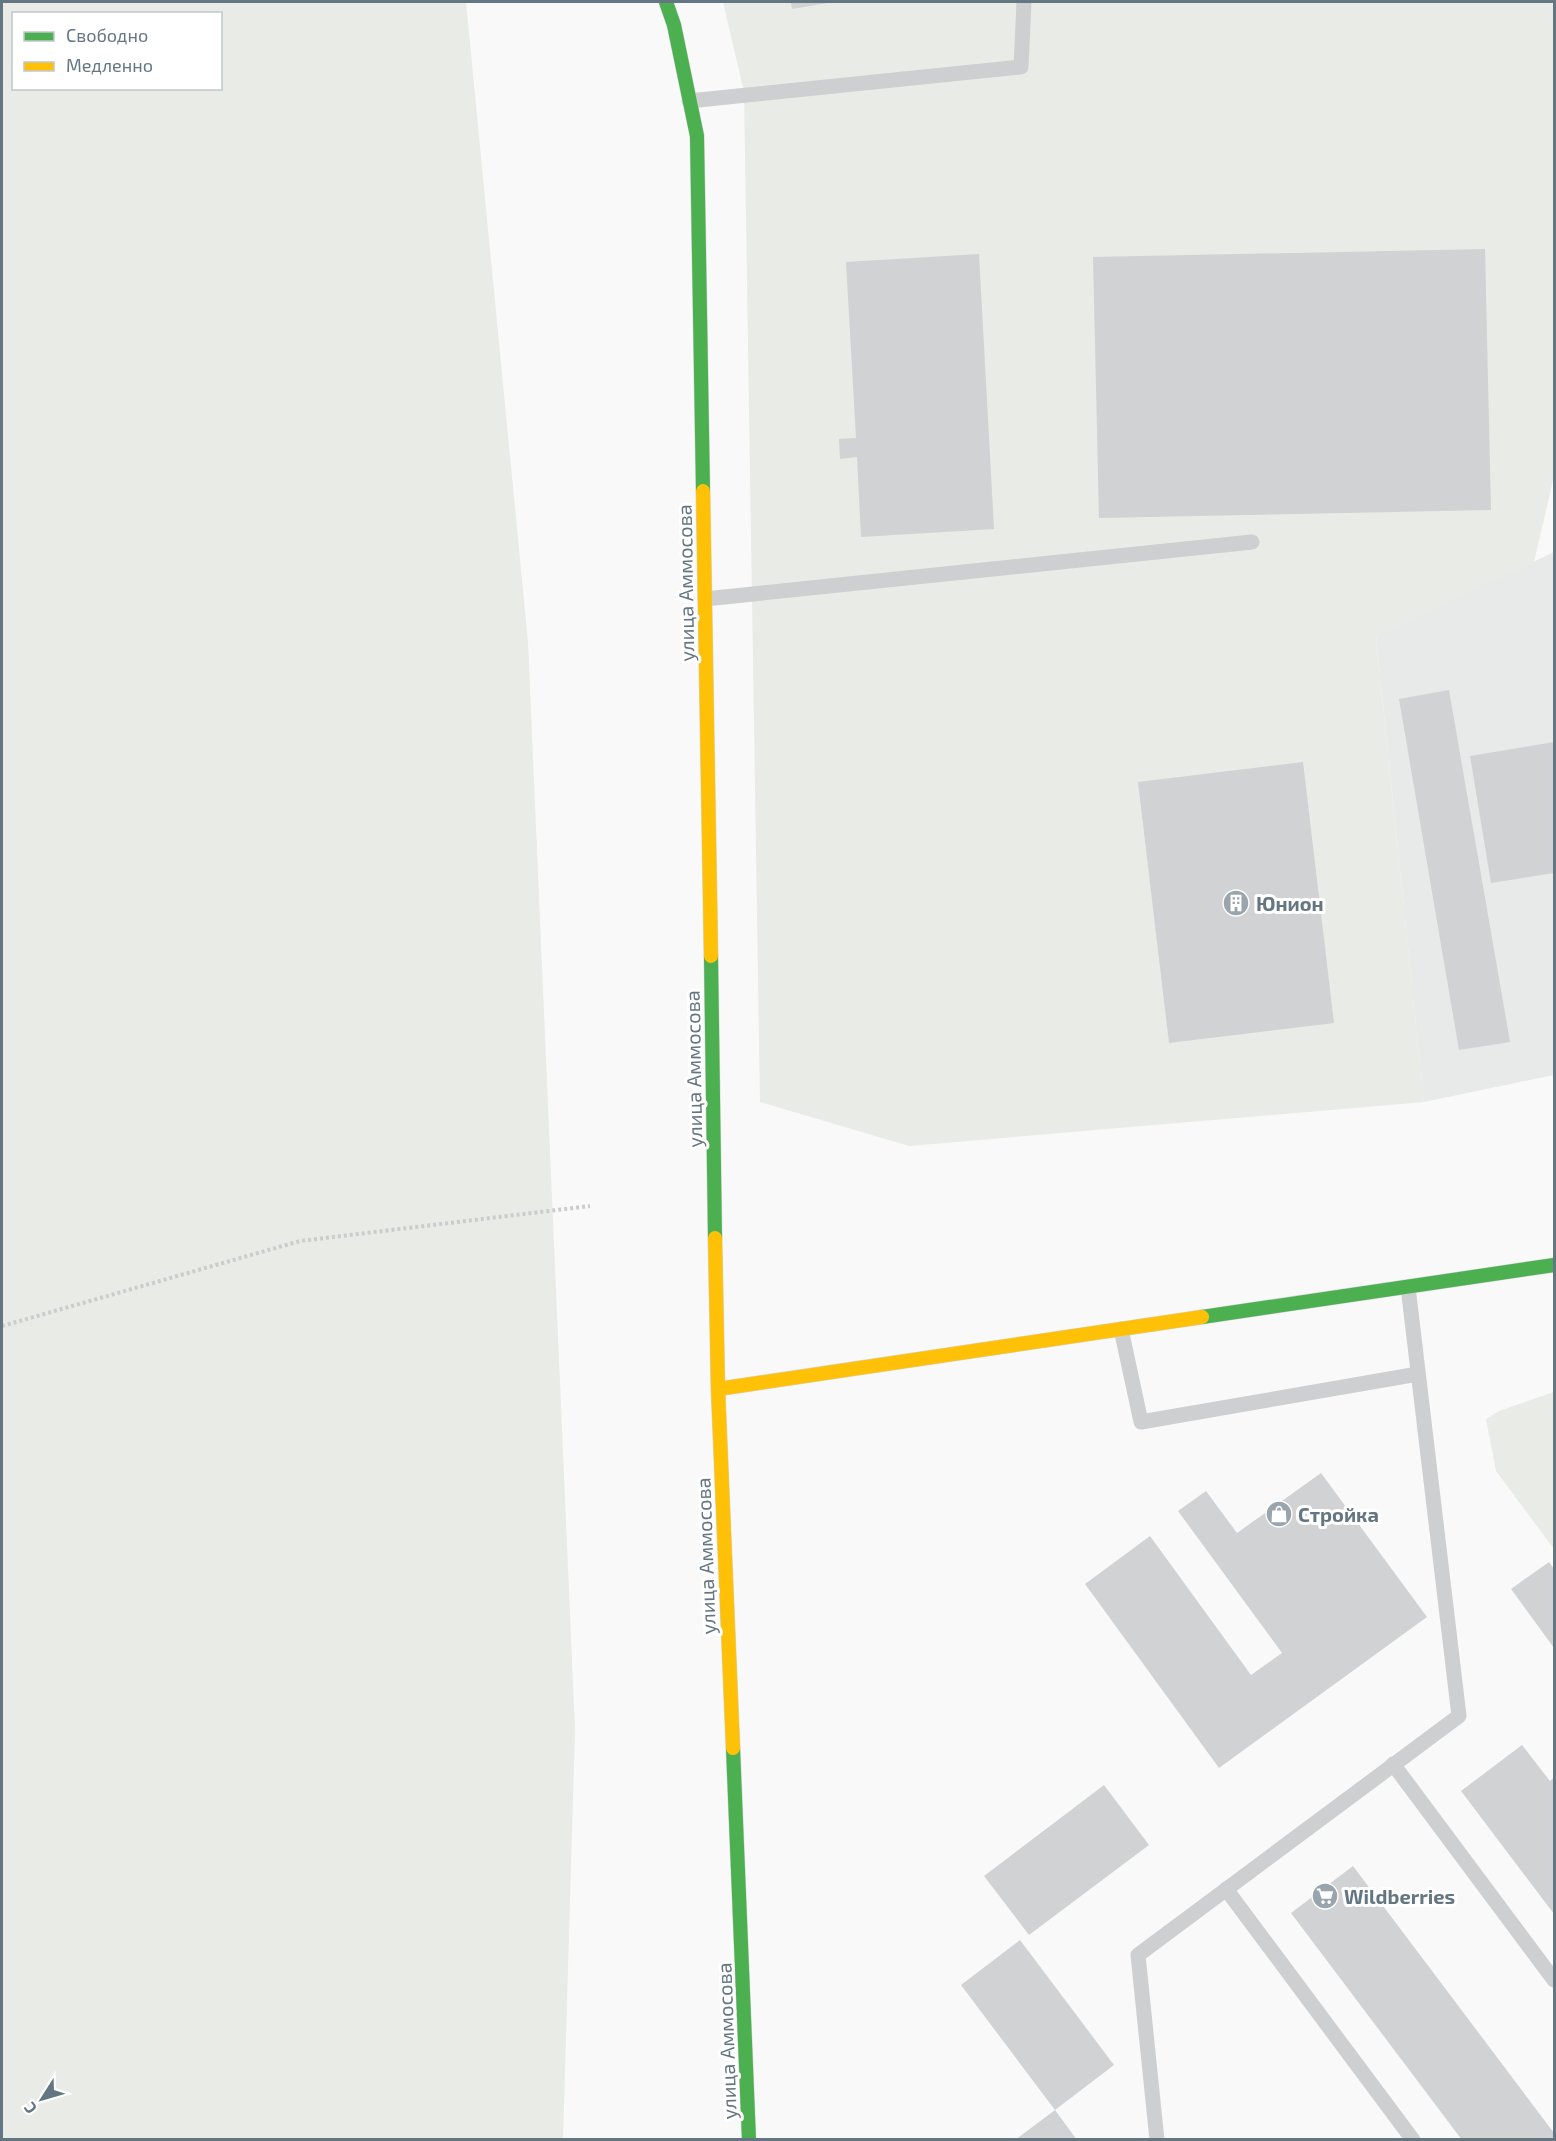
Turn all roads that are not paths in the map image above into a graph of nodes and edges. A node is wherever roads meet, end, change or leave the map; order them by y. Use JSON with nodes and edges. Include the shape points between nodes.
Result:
{"nodes":[{"id":1,"x":666,"y":2,"type":"edge"},
{"id":2,"x":1024,"y":2,"type":"edge"},
{"id":3,"x":689,"y":101,"type":"junction"},
{"id":4,"x":1252,"y":542,"type":"dead end"},
{"id":5,"x":705,"y":599,"type":"junction"},
{"id":6,"x":1554,"y":1265,"type":"edge"},
{"id":7,"x":1408,"y":1287,"type":"junction"},
{"id":8,"x":1121,"y":1329,"type":"junction"},
{"id":9,"x":1418,"y":1374,"type":"junction"},
{"id":10,"x":718,"y":1389,"type":"junction"},
{"id":11,"x":1393,"y":1764,"type":"junction"},
{"id":12,"x":1226,"y":1889,"type":"junction"},
{"id":13,"x":1554,"y":1980,"type":"edge"},
{"id":14,"x":749,"y":2139,"type":"edge"},
{"id":15,"x":1157,"y":2139,"type":"edge"},
{"id":16,"x":1413,"y":2139,"type":"edge"}],
"edges":[{"from":1,"to":3,"type":"street","name":"улица Аммосова"},
{"from":2,"to":3,"type":"lane","via":[[1021,67]]},
{"from":3,"to":5,"type":"street","name":"улица Аммосова","via":[[697,136]]},
{"from":4,"to":5,"type":"lane"},
{"from":5,"to":10,"type":"street","name":"улица Аммосова"},
{"from":6,"to":7,"type":"street"},
{"from":7,"to":8,"type":"street"},
{"from":7,"to":9,"type":"lane"},
{"from":8,"to":9,"type":"lane","via":[[1141,1422]]},
{"from":8,"to":10,"type":"street"},
{"from":9,"to":11,"type":"lane","via":[[1459,1716]]},
{"from":10,"to":14,"type":"street","name":"улица Аммосова"},
{"from":11,"to":12,"type":"lane"},
{"from":11,"to":13,"type":"lane"},
{"from":12,"to":15,"type":"lane","via":[[1138,1955]]},
{"from":12,"to":16,"type":"lane"}]}
